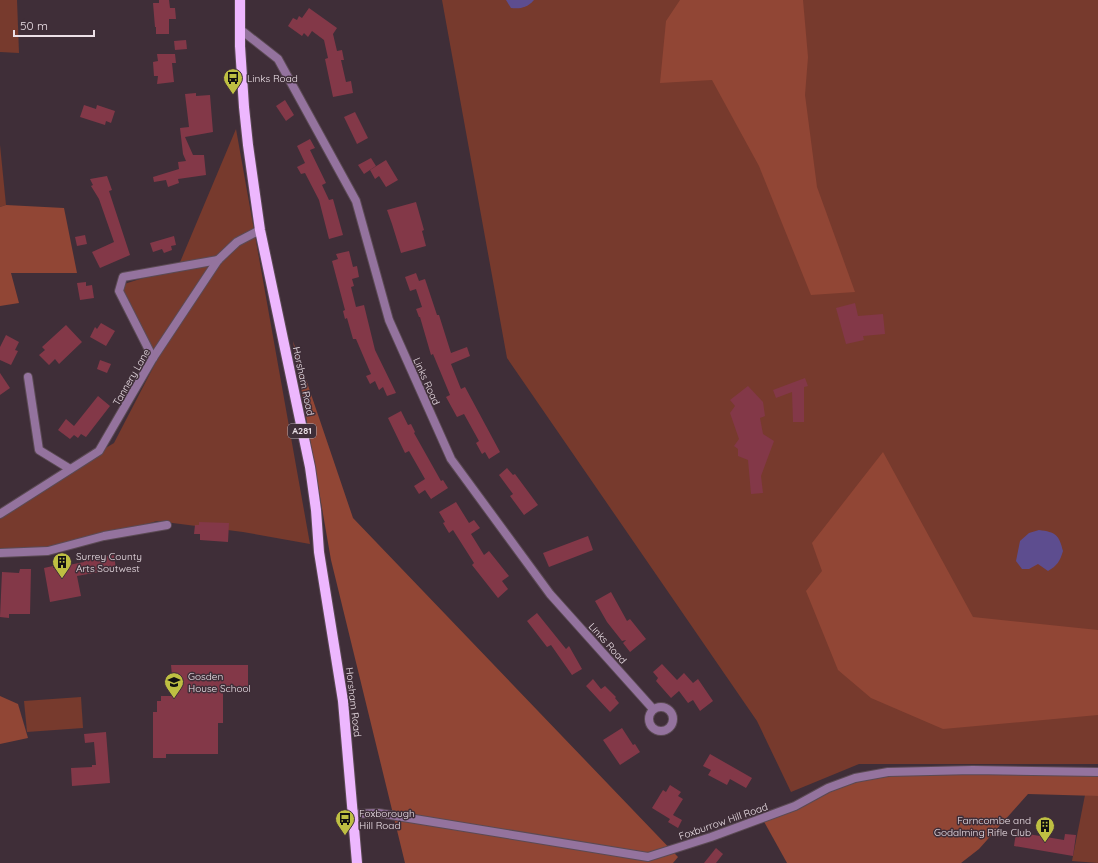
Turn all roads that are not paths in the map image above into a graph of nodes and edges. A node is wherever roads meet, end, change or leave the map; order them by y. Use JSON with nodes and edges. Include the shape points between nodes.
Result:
{"nodes":[{"id":1,"x":240,"y":0,"type":"edge"},
{"id":2,"x":241,"y":30,"type":"junction"},
{"id":3,"x":260,"y":230,"type":"junction"},
{"id":4,"x":218,"y":260,"type":"junction"},
{"id":5,"x":153,"y":358,"type":"junction"},
{"id":6,"x":28,"y":377,"type":"dead end"},
{"id":7,"x":70,"y":469,"type":"junction"},
{"id":8,"x":0,"y":514,"type":"edge"},
{"id":9,"x":167,"y":525,"type":"dead end"},
{"id":10,"x":0,"y":553,"type":"edge"},
{"id":11,"x":653,"y":710,"type":"dead end"},
{"id":12,"x":1098,"y":772,"type":"edge"},
{"id":13,"x":352,"y":814,"type":"junction"},
{"id":14,"x":357,"y":863,"type":"edge"}],
"edges":[{"from":1,"to":2,"type":"main road","name":"Horsham Road","number":"A281"},
{"from":2,"to":3,"type":"main road","name":"Horsham Road","number":"A281","via":[[244,107]]},
{"from":2,"to":11,"type":"street","name":"Links Road","via":[[278,59],[356,201],[389,320],[451,459],[550,594]]},
{"from":3,"to":4,"type":"street","name":"Tannery Lane","via":[[237,242]]},
{"from":3,"to":13,"type":"main road","name":"Horsham Road","number":"A281","via":[[310,467],[319,552],[343,702]]},
{"from":4,"to":5,"type":"street","name":"Tannery Lane"},
{"from":4,"to":5,"type":"street","via":[[123,277],[119,291]]},
{"from":5,"to":7,"type":"street","name":"Tannery Lane","via":[[99,451]]},
{"from":6,"to":7,"type":"street","via":[[39,450]]},
{"from":7,"to":8,"type":"street","name":"Tannery Lane"},
{"from":9,"to":10,"type":"street","via":[[104,536],[48,551]]},
{"from":12,"to":13,"type":"street","name":"Foxburrow Hill Road","via":[[888,772],[855,778],[828,788],[795,806],[648,857],[378,813]]},
{"from":13,"to":14,"type":"main road","name":"Horsham Road","number":"A281"}]}
